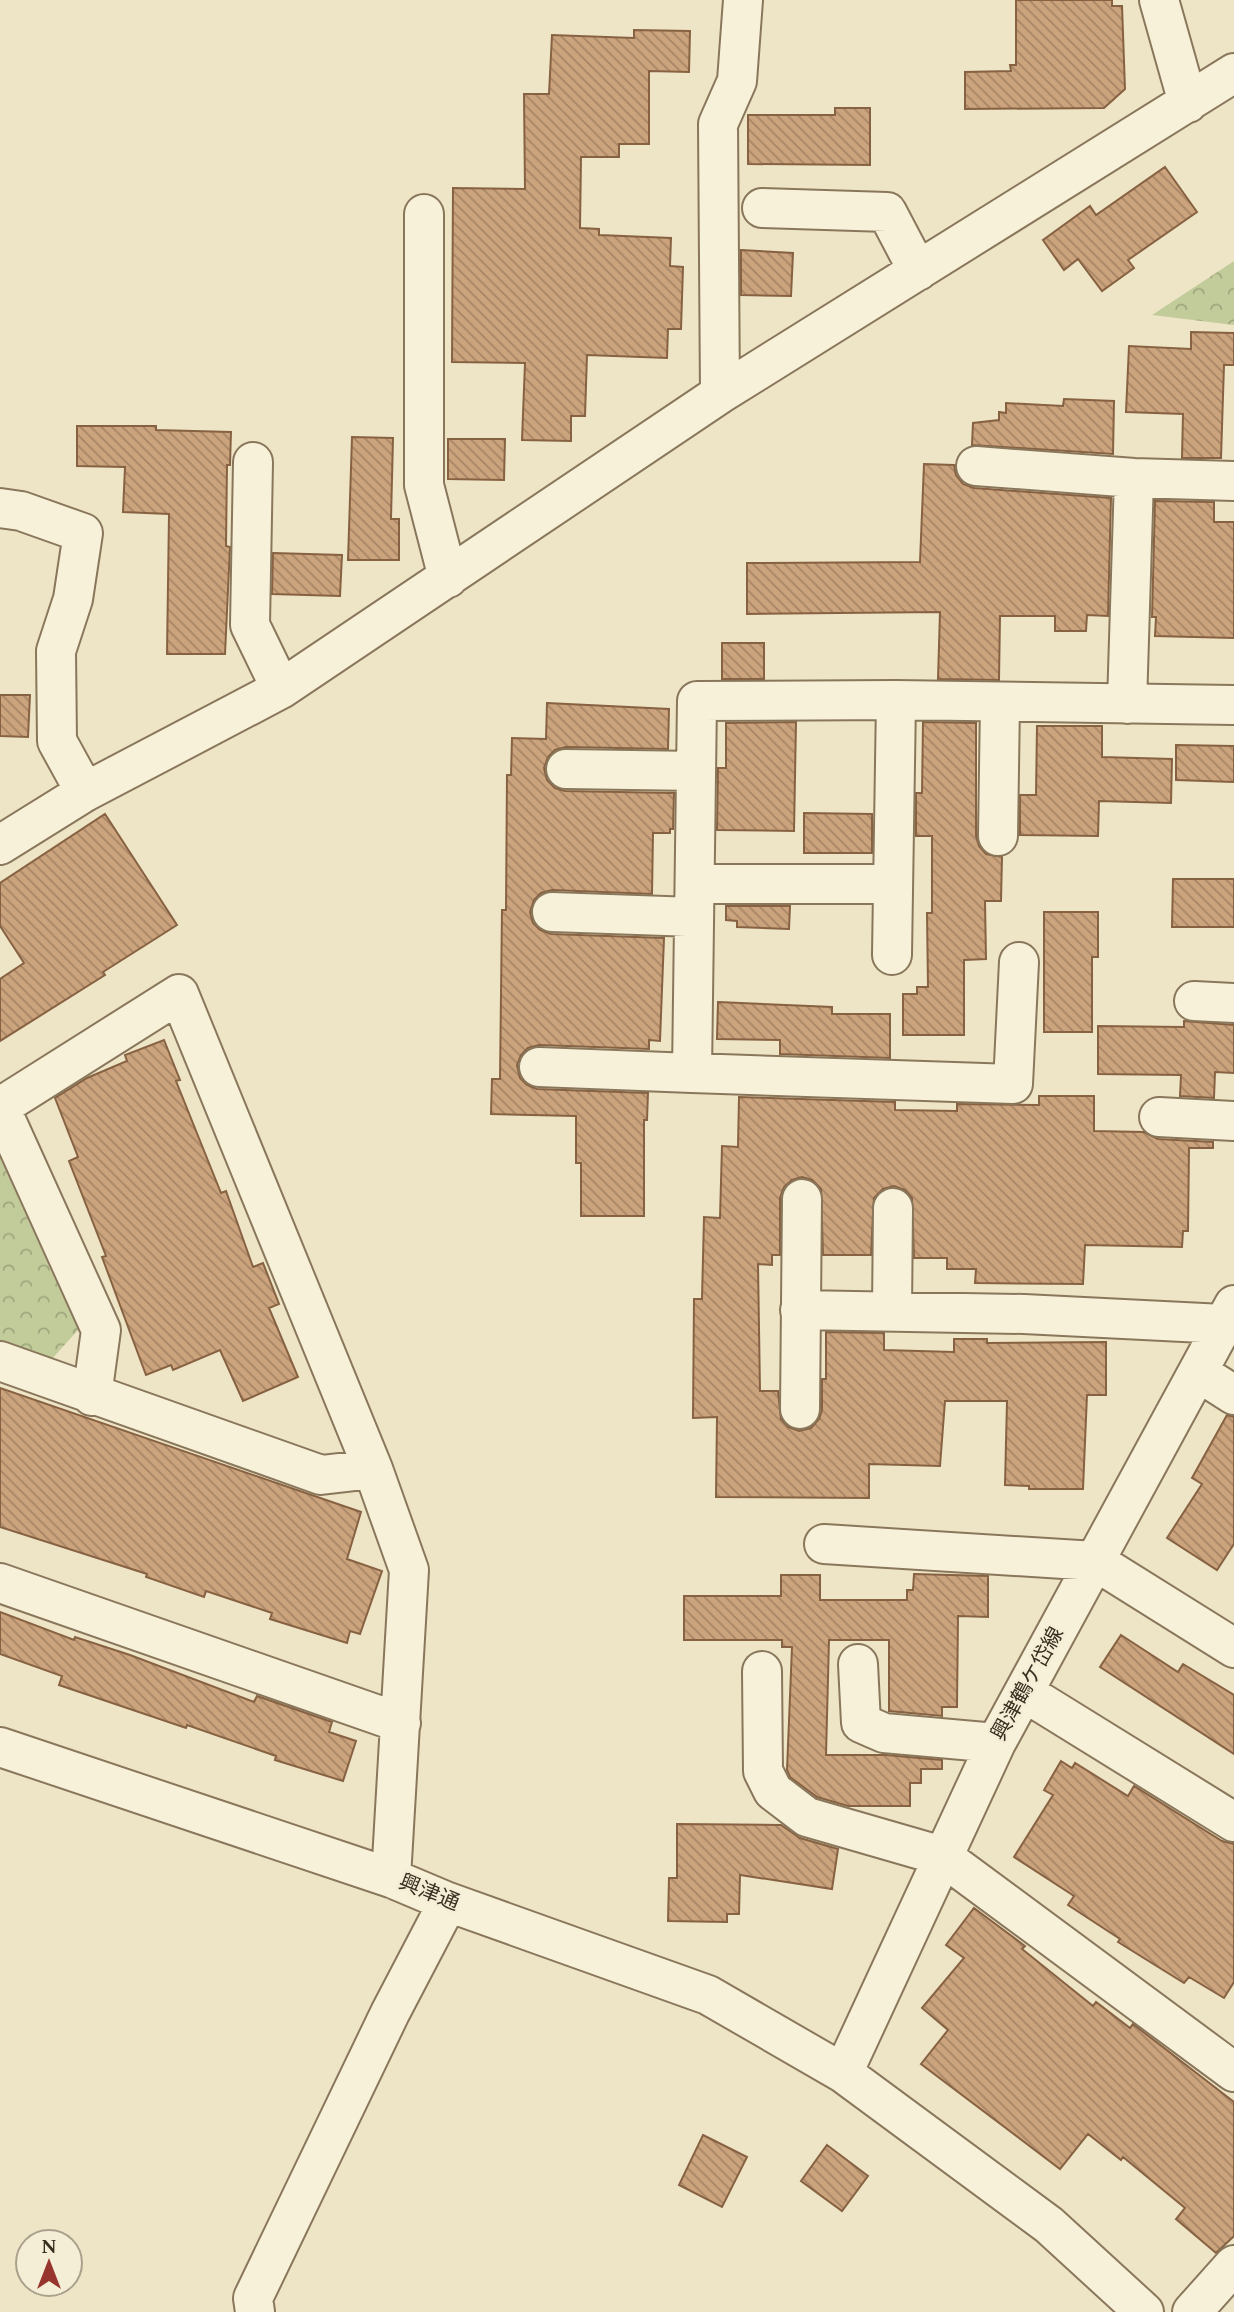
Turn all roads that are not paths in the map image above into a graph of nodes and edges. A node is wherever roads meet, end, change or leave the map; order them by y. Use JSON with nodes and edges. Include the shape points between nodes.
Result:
{"nodes":[{"id":1,"x":743,"y":0,"type":"edge"},
{"id":2,"x":1159,"y":0,"type":"edge"},
{"id":3,"x":1234,"y":73,"type":"edge"},
{"id":4,"x":1188,"y":103,"type":"junction"},
{"id":5,"x":762,"y":208,"type":"dead end"},
{"id":6,"x":424,"y":214,"type":"dead end"},
{"id":7,"x":918,"y":271,"type":"junction"},
{"id":8,"x":720,"y":394,"type":"junction"},
{"id":9,"x":253,"y":462,"type":"dead end"},
{"id":10,"x":976,"y":466,"type":"dead end"},
{"id":11,"x":1134,"y":478,"type":"junction"},
{"id":12,"x":1234,"y":481,"type":"edge"},
{"id":13,"x":0,"y":508,"type":"edge"},
{"id":14,"x":448,"y":578,"type":"junction"},
{"id":15,"x":281,"y":689,"type":"junction"},
{"id":16,"x":896,"y":699,"type":"junction"},
{"id":17,"x":1000,"y":702,"type":"junction"},
{"id":18,"x":1127,"y":704,"type":"junction"},
{"id":19,"x":1234,"y":705,"type":"edge"},
{"id":20,"x":566,"y":769,"type":"dead end"},
{"id":21,"x":695,"y":771,"type":"junction"},
{"id":22,"x":85,"y":792,"type":"junction"},
{"id":23,"x":998,"y":836,"type":"dead end"},
{"id":24,"x":0,"y":845,"type":"edge"},
{"id":25,"x":892,"y":884,"type":"junction"},
{"id":26,"x":694,"y":900,"type":"junction"},
{"id":27,"x":552,"y":912,"type":"dead end"},
{"id":28,"x":892,"y":955,"type":"dead end"},
{"id":29,"x":1019,"y":962,"type":"dead end"},
{"id":30,"x":1194,"y":1001,"type":"dead end"},
{"id":31,"x":1234,"y":1003,"type":"edge"},
{"id":32,"x":539,"y":1067,"type":"dead end"},
{"id":33,"x":692,"y":1073,"type":"junction"},
{"id":34,"x":0,"y":1107,"type":"edge"},
{"id":35,"x":1159,"y":1117,"type":"dead end"},
{"id":36,"x":1234,"y":1121,"type":"edge"},
{"id":37,"x":802,"y":1199,"type":"dead end"},
{"id":38,"x":894,"y":1208,"type":"dead end"},
{"id":39,"x":800,"y":1310,"type":"junction"},
{"id":40,"x":892,"y":1311,"type":"junction"},
{"id":41,"x":1229,"y":1314,"type":"edge"},
{"id":42,"x":0,"y":1361,"type":"edge"},
{"id":43,"x":1198,"y":1372,"type":"junction"},
{"id":44,"x":1234,"y":1395,"type":"edge"},
{"id":45,"x":92,"y":1396,"type":"junction"},
{"id":46,"x":800,"y":1409,"type":"dead end"},
{"id":47,"x":373,"y":1469,"type":"junction"},
{"id":48,"x":824,"y":1544,"type":"dead end"},
{"id":49,"x":1095,"y":1561,"type":"junction"},
{"id":50,"x":0,"y":1583,"type":"edge"},
{"id":51,"x":1234,"y":1648,"type":"edge"},
{"id":52,"x":858,"y":1664,"type":"dead end"},
{"id":53,"x":762,"y":1671,"type":"dead end"},
{"id":54,"x":1024,"y":1692,"type":"junction"},
{"id":55,"x":401,"y":1723,"type":"junction"},
{"id":56,"x":996,"y":1743,"type":"junction"},
{"id":57,"x":0,"y":1747,"type":"edge"},
{"id":58,"x":1234,"y":1822,"type":"edge"},
{"id":59,"x":942,"y":1856,"type":"junction"},
{"id":60,"x":391,"y":1878,"type":"junction"},
{"id":61,"x":447,"y":1902,"type":"junction"},
{"id":62,"x":1234,"y":2072,"type":"edge"},
{"id":63,"x":843,"y":2073,"type":"junction"},
{"id":64,"x":1234,"y":2265,"type":"edge"},
{"id":65,"x":255,"y":2312,"type":"edge"},
{"id":66,"x":1143,"y":2312,"type":"edge"},
{"id":67,"x":1192,"y":2312,"type":"edge"}],
"edges":[{"from":1,"to":8,"type":"street","via":[[737,81],[718,124]]},
{"from":2,"to":4,"type":"street"},
{"from":3,"to":4,"type":"street"},
{"from":4,"to":7,"type":"street"},
{"from":5,"to":7,"type":"street","via":[[887,212]]},
{"from":6,"to":14,"type":"street","via":[[424,485]]},
{"from":7,"to":8,"type":"street"},
{"from":8,"to":14,"type":"street"},
{"from":9,"to":15,"type":"street","via":[[250,625]]},
{"from":10,"to":11,"type":"street"},
{"from":11,"to":12,"type":"street"},
{"from":11,"to":18,"type":"street"},
{"from":13,"to":22,"type":"street","via":[[83,533],[73,599],[56,651],[57,741]]},
{"from":14,"to":15,"type":"street"},
{"from":15,"to":22,"type":"street"},
{"from":16,"to":17,"type":"street"},
{"from":16,"to":21,"type":"street","via":[[697,701]]},
{"from":16,"to":25,"type":"street"},
{"from":17,"to":18,"type":"street"},
{"from":17,"to":23,"type":"street"},
{"from":18,"to":19,"type":"street"},
{"from":20,"to":21,"type":"street"},
{"from":21,"to":26,"type":"street"},
{"from":22,"to":24,"type":"street"},
{"from":25,"to":26,"type":"street"},
{"from":25,"to":28,"type":"street"},
{"from":26,"to":27,"type":"street"},
{"from":26,"to":33,"type":"street"},
{"from":29,"to":33,"type":"street","via":[[1013,1084]]},
{"from":30,"to":31,"type":"street"},
{"from":32,"to":33,"type":"street"},
{"from":34,"to":45,"type":"street","via":[[101,1330]]},
{"from":34,"to":47,"type":"street","via":[[179,994]]},
{"from":35,"to":36,"type":"street"},
{"from":37,"to":39,"type":"street"},
{"from":38,"to":40,"type":"street"},
{"from":39,"to":40,"type":"street"},
{"from":39,"to":46,"type":"street"},
{"from":40,"to":41,"type":"street"},
{"from":41,"to":43,"type":"street","name":"興津鶴ケ岱線"},
{"from":42,"to":45,"type":"street"},
{"from":43,"to":44,"type":"street"},
{"from":43,"to":49,"type":"street","name":"興津鶴ケ岱線"},
{"from":45,"to":47,"type":"street","via":[[321,1475]]},
{"from":47,"to":55,"type":"street","via":[[409,1570]]},
{"from":48,"to":49,"type":"street"},
{"from":49,"to":51,"type":"street"},
{"from":49,"to":54,"type":"street","name":"興津鶴ケ岱線"},
{"from":50,"to":55,"type":"street"},
{"from":52,"to":56,"type":"street","via":[[861,1723],[884,1733]]},
{"from":53,"to":59,"type":"street","via":[[763,1771],[773,1791],[807,1817]]},
{"from":54,"to":56,"type":"street","name":"興津鶴ケ岱線"},
{"from":54,"to":58,"type":"street"},
{"from":55,"to":60,"type":"street"},
{"from":56,"to":59,"type":"street","name":"興津鶴ケ岱線"},
{"from":57,"to":60,"type":"street","name":"興津通"},
{"from":59,"to":62,"type":"street"},
{"from":59,"to":63,"type":"street","name":"興津鶴ケ岱線"},
{"from":60,"to":61,"type":"street","name":"興津通"},
{"from":61,"to":63,"type":"street","name":"興津通","via":[[708,1995]]},
{"from":61,"to":65,"type":"street","via":[[253,2298]]},
{"from":63,"to":66,"type":"street","name":"興津通","via":[[1049,2225]]},
{"from":64,"to":67,"type":"street"}]}
